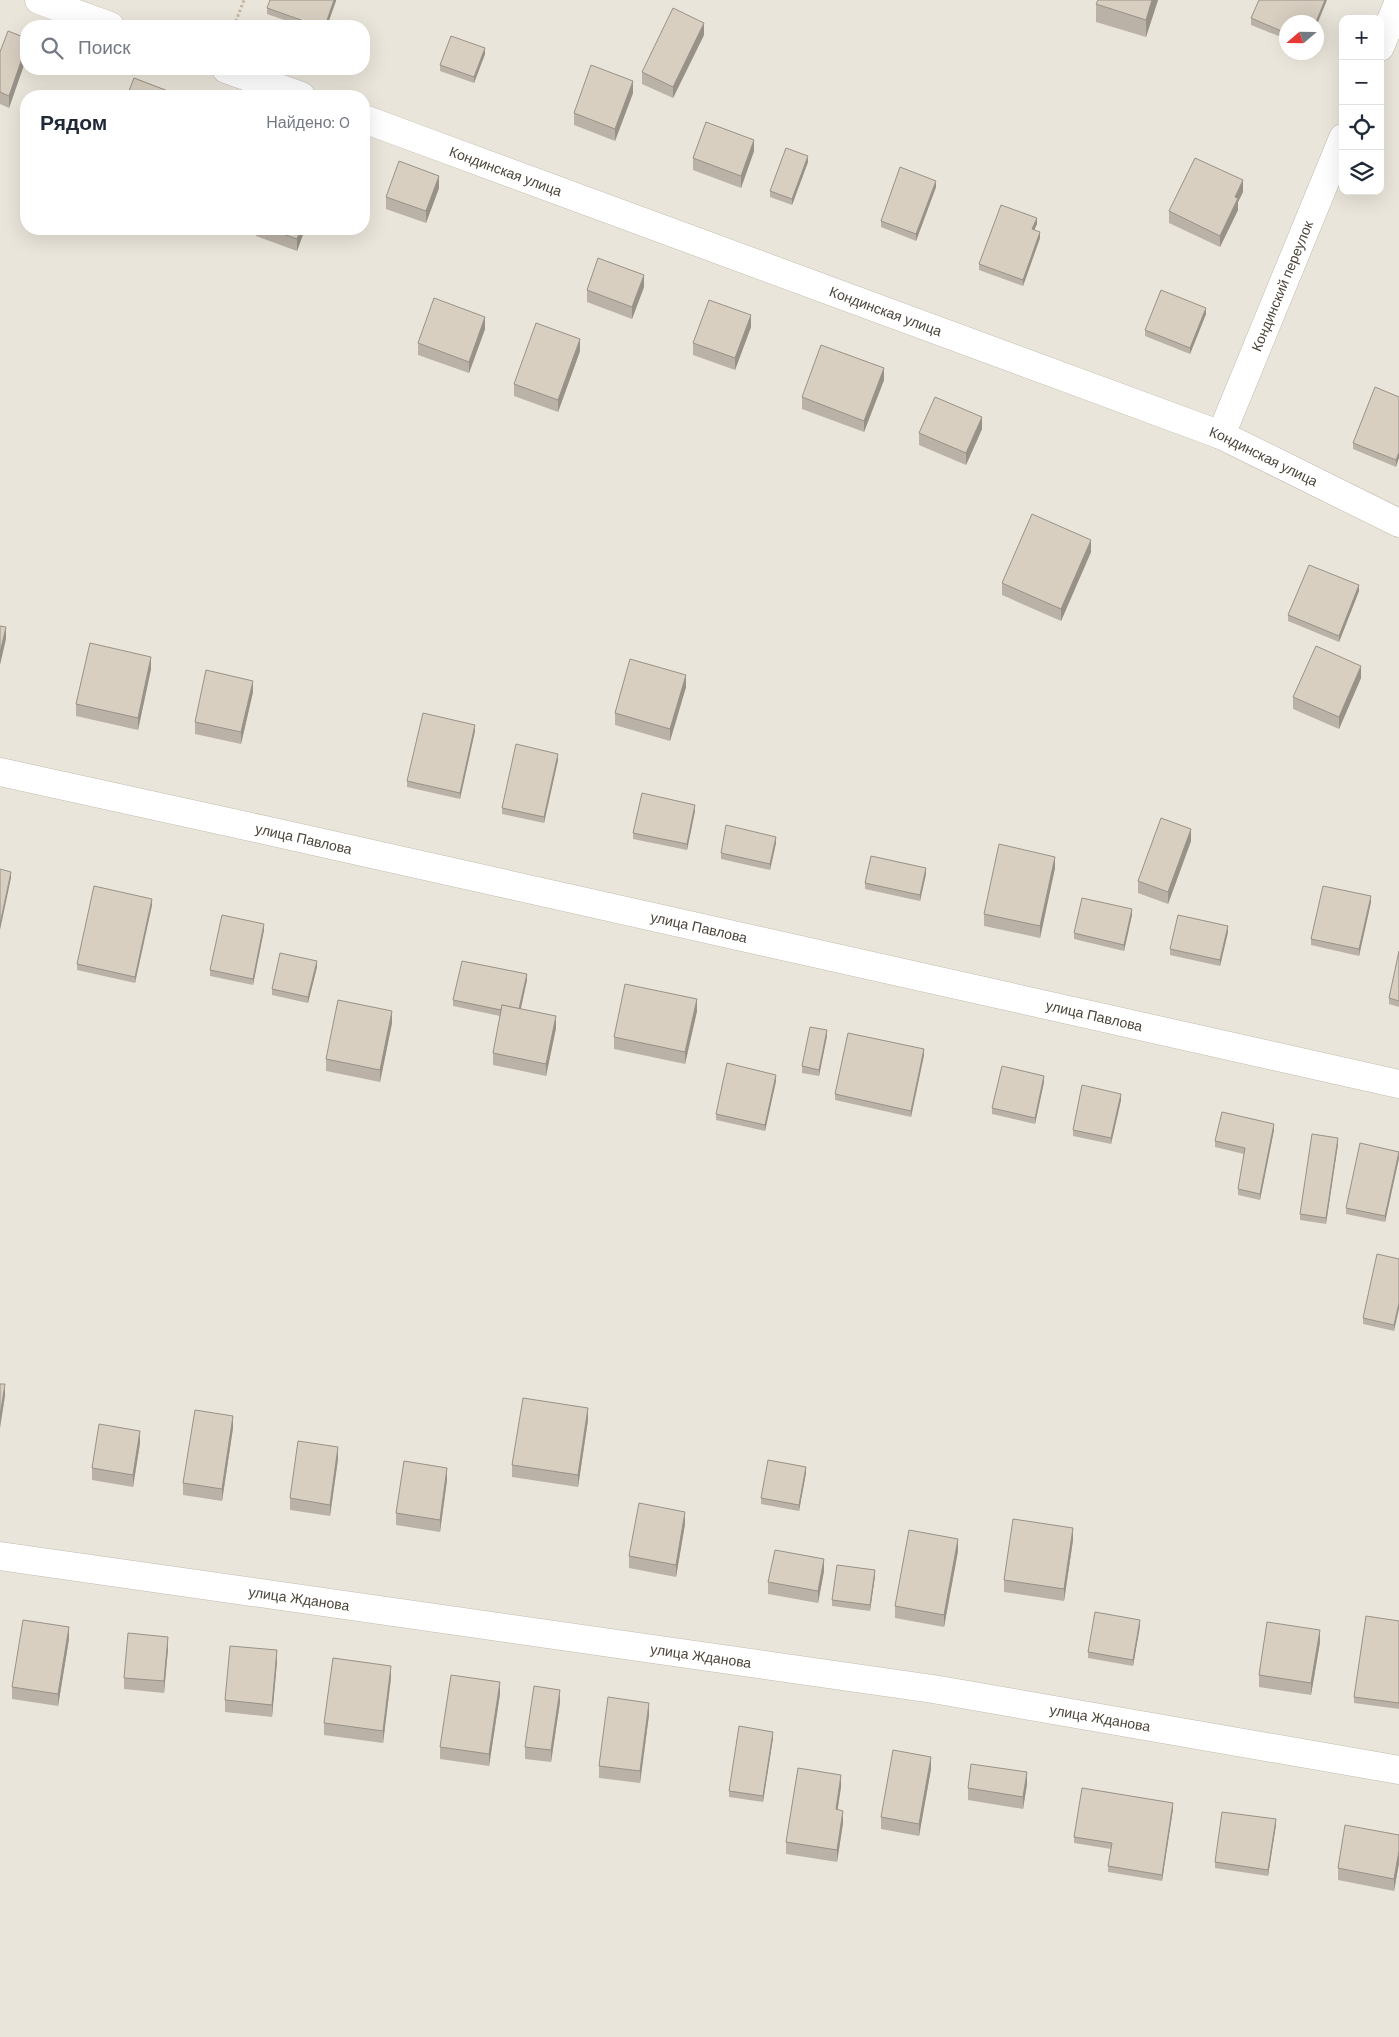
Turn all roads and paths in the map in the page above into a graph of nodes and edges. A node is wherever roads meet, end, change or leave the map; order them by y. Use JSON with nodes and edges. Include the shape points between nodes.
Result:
{"nodes":[{"id":1,"x":39,"y":0,"type":"edge"},
{"id":2,"x":244,"y":0,"type":"edge"},
{"id":3,"x":1399,"y":1,"type":"edge"},
{"id":4,"x":94,"y":20,"type":"edge"},
{"id":5,"x":236,"y":20,"type":"edge"},
{"id":6,"x":1384,"y":37,"type":"edge"},
{"id":7,"x":243,"y":75,"type":"edge"},
{"id":8,"x":284,"y":90,"type":"edge"},
{"id":9,"x":370,"y":121,"type":"edge"},
{"id":10,"x":1339,"y":148,"type":"edge"},
{"id":11,"x":1221,"y":434,"type":"junction"},
{"id":12,"x":1399,"y":523,"type":"edge"},
{"id":13,"x":0,"y":772,"type":"edge"},
{"id":14,"x":1399,"y":1084,"type":"edge"},
{"id":15,"x":0,"y":1556,"type":"edge"},
{"id":16,"x":1399,"y":1770,"type":"edge"}],
"edges":[{"from":1,"to":4,"type":"street"},
{"from":2,"to":5,"type":"path"},
{"from":3,"to":6,"type":"street"},
{"from":7,"to":8,"type":"street"},
{"from":9,"to":11,"type":"street","name":"Кондинская улица"},
{"from":10,"to":11,"type":"street","name":"Кондинский переулок"},
{"from":11,"to":12,"type":"street","name":"Кондинская улица"},
{"from":13,"to":14,"type":"street","name":"улица Павлова"},
{"from":15,"to":16,"type":"street","name":"улица Жданова","via":[[923,1688]]}]}
